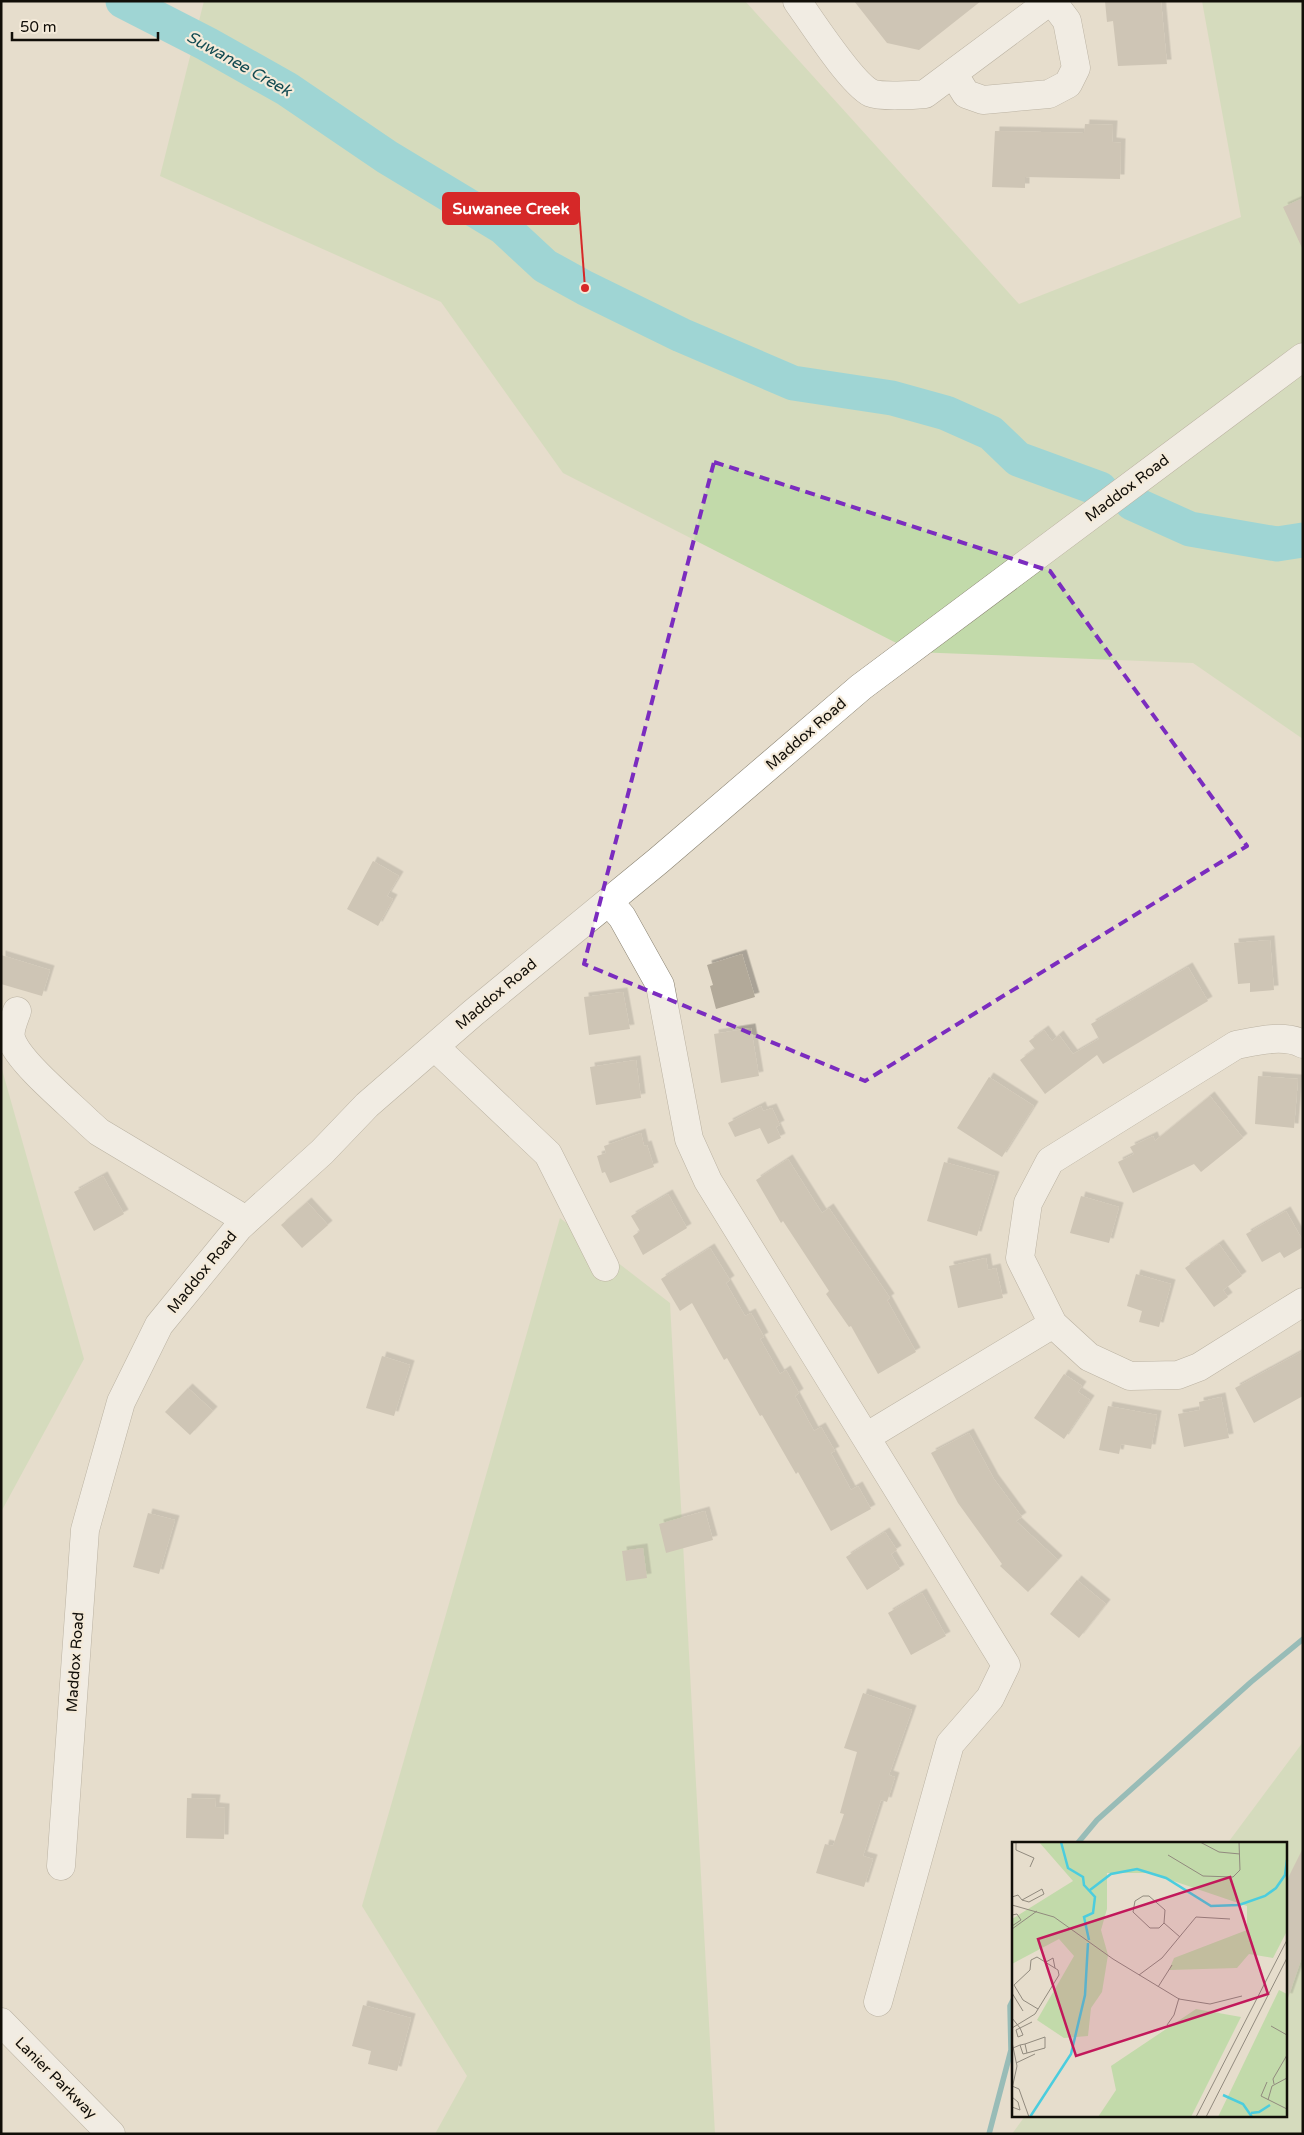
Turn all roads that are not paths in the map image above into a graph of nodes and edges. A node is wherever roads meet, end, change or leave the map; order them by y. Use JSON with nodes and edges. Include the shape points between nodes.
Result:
{"nodes":[{"id":1,"x":796,"y":1,"type":"edge"},
{"id":2,"x":1051,"y":1,"type":"edge"},
{"id":3,"x":953,"y":73,"type":"junction"},
{"id":4,"x":1303,"y":357,"type":"edge"},
{"id":5,"x":609,"y":902,"type":"junction"},
{"id":6,"x":17,"y":1011,"type":"dead end"},
{"id":7,"x":1303,"y":1044,"type":"edge"},
{"id":8,"x":434,"y":1047,"type":"junction"},
{"id":9,"x":246,"y":1220,"type":"junction"},
{"id":10,"x":605,"y":1267,"type":"dead end"},
{"id":11,"x":1303,"y":1302,"type":"edge"},
{"id":12,"x":1053,"y":1324,"type":"junction"},
{"id":13,"x":866,"y":1437,"type":"junction"},
{"id":14,"x":61,"y":1866,"type":"dead end"},
{"id":15,"x":878,"y":2002,"type":"dead end"},
{"id":16,"x":1,"y":2022,"type":"edge"},
{"id":17,"x":111,"y":2134,"type":"edge"}],
"edges":[{"from":1,"to":3,"type":"main road","via":[[850,75],[872,93],[925,94]]},
{"from":2,"to":3,"type":"main road"},
{"from":2,"to":3,"type":"main road","via":[[1067,21],[1076,68],[1068,84],[1049,94],[983,100],[966,94]]},
{"from":4,"to":5,"type":"main road","name":"Maddox Road","via":[[861,687]]},
{"from":5,"to":8,"type":"main road","name":"Maddox Road"},
{"from":5,"to":13,"type":"main road","via":[[622,917],[660,985],[689,1139],[708,1181]]},
{"from":6,"to":9,"type":"main road","via":[[11,1040],[28,1064],[89,1123]]},
{"from":7,"to":12,"type":"main road","via":[[1266,1039],[1236,1045],[1050,1161],[1028,1203],[1020,1258]]},
{"from":8,"to":9,"type":"main road","name":"Maddox Road"},
{"from":8,"to":10,"type":"main road","via":[[548,1154]]},
{"from":9,"to":14,"type":"main road","name":"Maddox Road","via":[[158,1325],[121,1402],[85,1530]]},
{"from":11,"to":12,"type":"main road","via":[[1199,1367],[1178,1375],[1130,1376],[1089,1357]]},
{"from":12,"to":13,"type":"main road"},
{"from":13,"to":15,"type":"main road","via":[[1006,1665],[990,1698],[950,1744]]},
{"from":16,"to":17,"type":"main road","name":"Lanier Parkway"}]}
